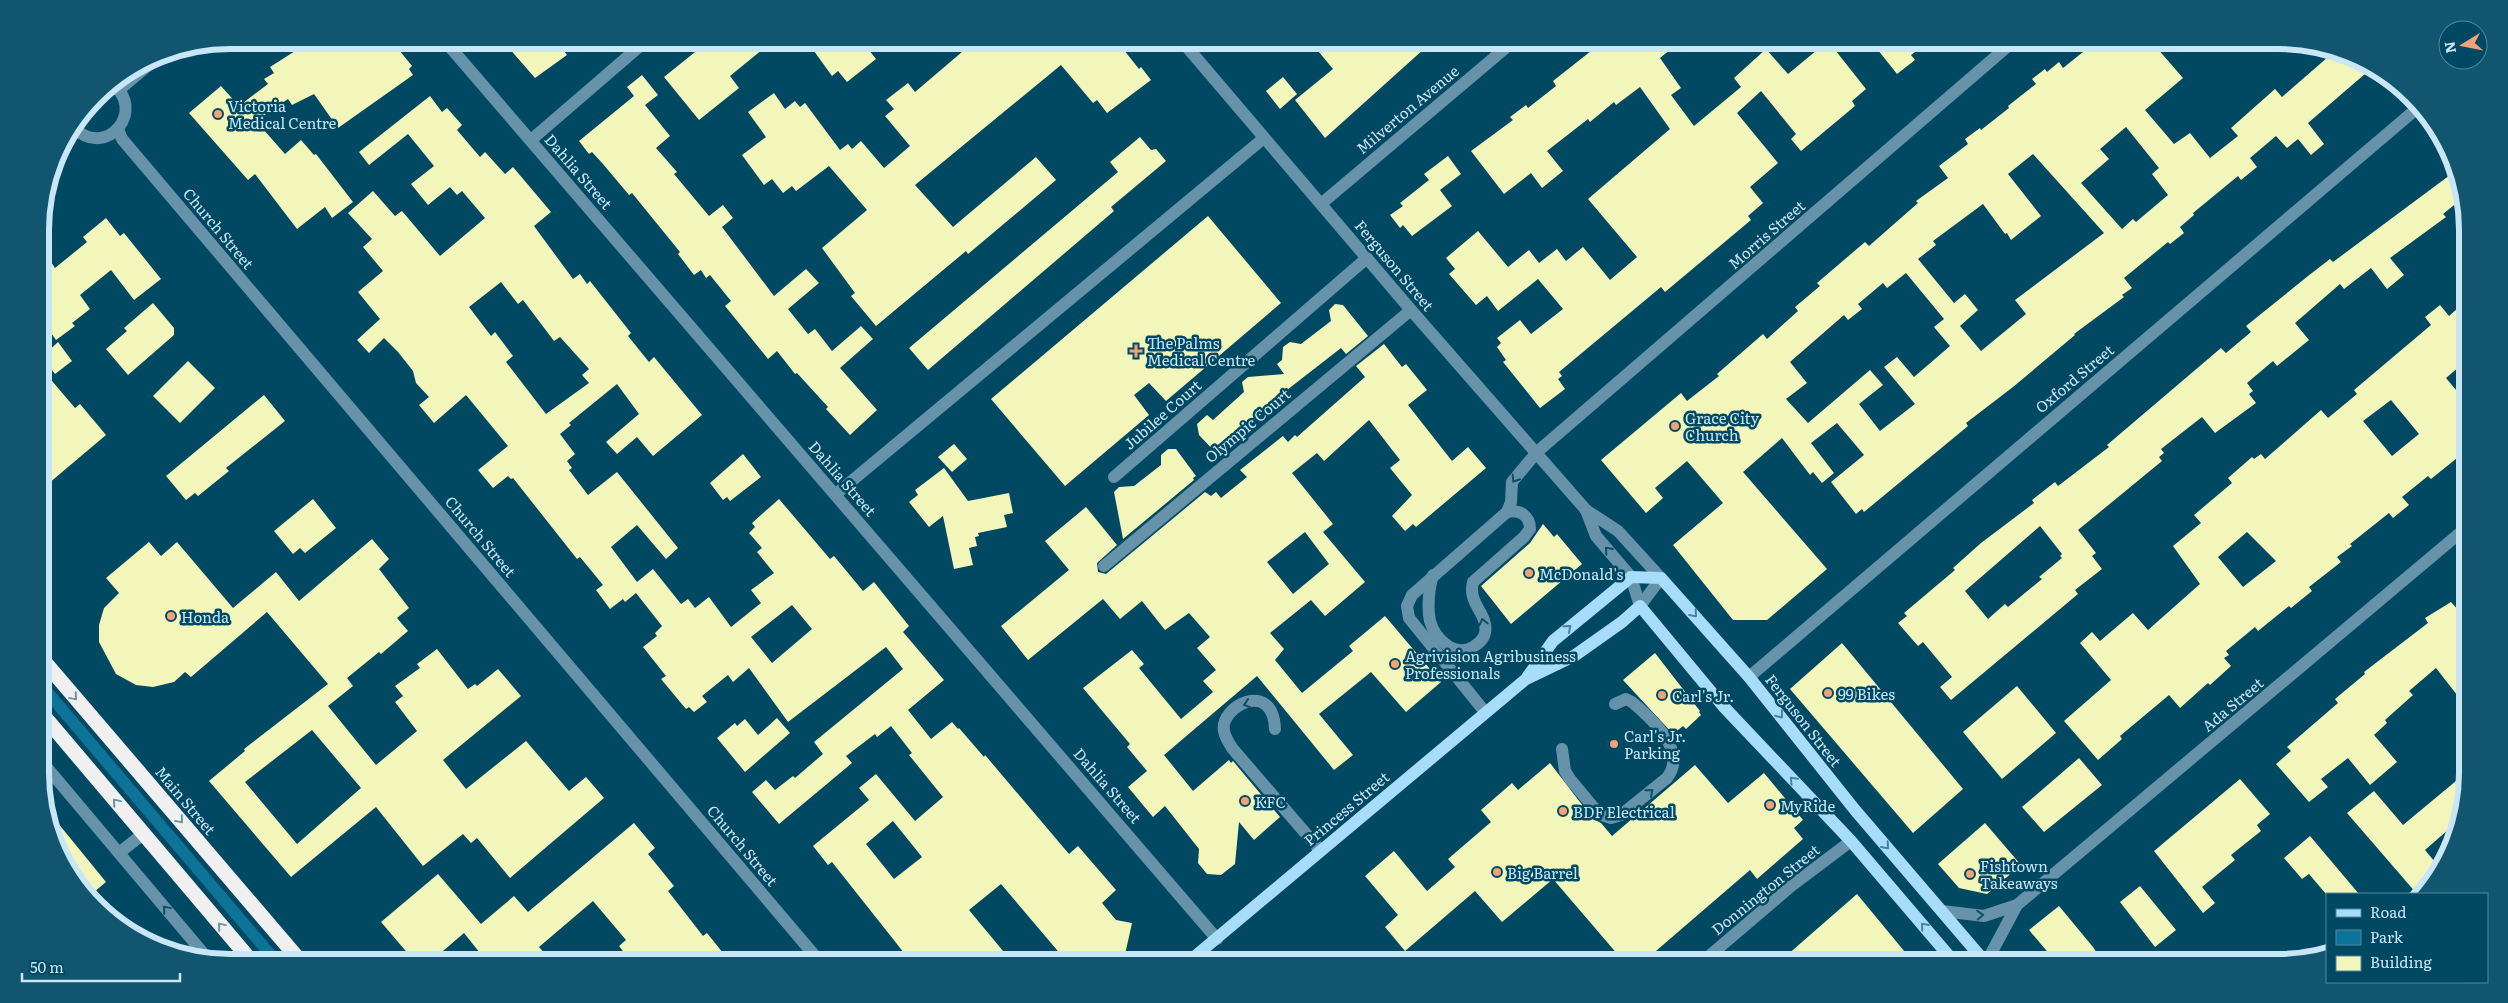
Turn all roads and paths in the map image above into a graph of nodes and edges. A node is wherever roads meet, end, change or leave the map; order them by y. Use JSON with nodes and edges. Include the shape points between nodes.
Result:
{"nodes":[{"id":1,"x":452,"y":49,"type":"edge"},
{"id":2,"x":636,"y":49,"type":"edge"},
{"id":3,"x":1189,"y":49,"type":"edge"},
{"id":4,"x":1504,"y":49,"type":"edge"},
{"id":5,"x":2005,"y":49,"type":"edge"},
{"id":6,"x":116,"y":89,"type":"edge"},
{"id":7,"x":2414,"y":111,"type":"edge"},
{"id":8,"x":118,"y":130,"type":"junction"},
{"id":9,"x":77,"y":132,"type":"edge"},
{"id":10,"x":1264,"y":138,"type":"junction"},
{"id":11,"x":531,"y":140,"type":"junction"},
{"id":12,"x":1321,"y":204,"type":"junction"},
{"id":13,"x":1367,"y":258,"type":"junction"},
{"id":14,"x":1410,"y":310,"type":"junction"},
{"id":15,"x":1537,"y":452,"type":"junction"},
{"id":16,"x":1114,"y":477,"type":"dead end"},
{"id":17,"x":836,"y":494,"type":"junction"},
{"id":18,"x":1586,"y":510,"type":"junction"},
{"id":19,"x":1511,"y":511,"type":"junction"},
{"id":20,"x":2459,"y":534,"type":"edge"},
{"id":21,"x":1104,"y":566,"type":"dead end"},
{"id":22,"x":1433,"y":574,"type":"junction"},
{"id":23,"x":1631,"y":577,"type":"junction"},
{"id":24,"x":1661,"y":578,"type":"junction"},
{"id":25,"x":1640,"y":606,"type":"junction"},
{"id":26,"x":49,"y":667,"type":"edge"},
{"id":27,"x":1749,"y":677,"type":"junction"},
{"id":28,"x":1526,"y":678,"type":"junction"},
{"id":29,"x":1615,"y":704,"type":"dead end"},
{"id":30,"x":1485,"y":712,"type":"junction"},
{"id":31,"x":49,"y":722,"type":"edge"},
{"id":32,"x":1275,"y":729,"type":"dead end"},
{"id":33,"x":1562,"y":749,"type":"dead end"},
{"id":34,"x":49,"y":770,"type":"edge"},
{"id":35,"x":143,"y":834,"type":"junction"},
{"id":36,"x":1850,"y":841,"type":"junction"},
{"id":37,"x":1320,"y":850,"type":"junction"},
{"id":38,"x":119,"y":853,"type":"junction"},
{"id":39,"x":2017,"y":905,"type":"junction"},
{"id":40,"x":1942,"y":911,"type":"junction"},
{"id":41,"x":1217,"y":939,"type":"junction"},
{"id":42,"x":203,"y":952,"type":"edge"},
{"id":43,"x":245,"y":954,"type":"edge"},
{"id":44,"x":294,"y":954,"type":"edge"},
{"id":45,"x":813,"y":954,"type":"edge"},
{"id":46,"x":1199,"y":954,"type":"edge"},
{"id":47,"x":1712,"y":954,"type":"edge"},
{"id":48,"x":1947,"y":954,"type":"edge"},
{"id":49,"x":1978,"y":954,"type":"edge"},
{"id":50,"x":1991,"y":954,"type":"edge"}],
"edges":[{"from":1,"to":11,"type":"street","name":"Dahlia Street"},
{"from":2,"to":11,"type":"street"},
{"from":3,"to":10,"type":"street","name":"Ferguson Street"},
{"from":4,"to":12,"type":"street","name":"Milverton Avenue"},
{"from":5,"to":15,"type":"street","name":"Morris Street"},
{"from":6,"to":8,"type":"street","via":[[126,106]]},
{"from":7,"to":27,"type":"street","name":"Oxford Street"},
{"from":8,"to":9,"type":"street","via":[[101,138]]},
{"from":8,"to":45,"type":"street","name":"Church Street","via":[[122,139]]},
{"from":10,"to":12,"type":"street","name":"Ferguson Street"},
{"from":10,"to":17,"type":"street"},
{"from":11,"to":17,"type":"street","name":"Dahlia Street"},
{"from":12,"to":13,"type":"street","name":"Ferguson Street"},
{"from":13,"to":14,"type":"street","name":"Ferguson Street"},
{"from":13,"to":16,"type":"street","name":"Jubilee Court"},
{"from":14,"to":15,"type":"street","name":"Ferguson Street"},
{"from":14,"to":21,"type":"street","name":"Olympic Court"},
{"from":15,"to":18,"type":"street","name":"Ferguson Street"},
{"from":15,"to":19,"type":"street","name":"Morris Street","one_way":true,"via":[[1512,482]]},
{"from":17,"to":41,"type":"street","name":"Dahlia Street"},
{"from":23,"to":18,"type":"street","name":"Ferguson Street","one_way":true,"via":[[1596,536]]},
{"from":18,"to":24,"type":"street","name":"Ferguson Street","via":[[1618,531]]},
{"from":19,"to":22,"type":"street"},
{"from":22,"to":19,"type":"street","one_way":true,"via":[[1429,608],[1432,628],[1446,645],[1463,651],[1477,644],[1484,636],[1485,627],[1472,599],[1473,582],[1530,529],[1529,520],[1523,514]]},
{"from":20,"to":39,"type":"street","name":"Ada Street"},
{"from":22,"to":30,"type":"street","via":[[1407,601],[1410,618]]},
{"from":23,"to":24,"type":"main road"},
{"from":23,"to":25,"type":"street","name":"Ferguson Street"},
{"from":28,"to":23,"type":"main road","name":"Princess Street","one_way":true,"via":[[1552,641]]},
{"from":24,"to":25,"type":"street","name":"Princess Street"},
{"from":24,"to":27,"type":"main road","name":"Ferguson Street","one_way":true},
{"from":25,"to":28,"type":"main road","name":"Princess Street","via":[[1574,656]]},
{"from":36,"to":25,"type":"main road","name":"Ferguson Street","one_way":true,"via":[[1723,706]]},
{"from":26,"to":44,"type":"highway","name":"Main Street","one_way":true},
{"from":27,"to":40,"type":"main road","name":"Ferguson Street","one_way":true,"via":[[1855,810]]},
{"from":28,"to":30,"type":"main road","name":"Princess Street"},
{"from":33,"to":29,"type":"street","one_way":true,"via":[[1570,780],[1599,814],[1611,818],[1621,816],[1667,778],[1675,763],[1669,742],[1632,702],[1626,699]]},
{"from":30,"to":37,"type":"main road","name":"Princess Street"},
{"from":35,"to":31,"type":"highway","one_way":true},
{"from":32,"to":37,"type":"street","one_way":true,"via":[[1273,711],[1258,701],[1239,706],[1225,718],[1224,731],[1232,748]]},
{"from":34,"to":38,"type":"street"},
{"from":35,"to":38,"type":"street"},
{"from":43,"to":35,"type":"highway","one_way":true},
{"from":36,"to":47,"type":"street","name":"Donnington Street"},
{"from":48,"to":36,"type":"main road","name":"Ferguson Street","one_way":true},
{"from":37,"to":41,"type":"main road","name":"Princess Street"},
{"from":42,"to":38,"type":"street","one_way":true},
{"from":40,"to":39,"type":"street","name":"Ada Street","one_way":true,"via":[[1984,916]]},
{"from":39,"to":50,"type":"street","name":"Ada Street"},
{"from":40,"to":49,"type":"main road","name":"Ferguson Street"},
{"from":41,"to":46,"type":"main road","name":"Princess Street"}]}
